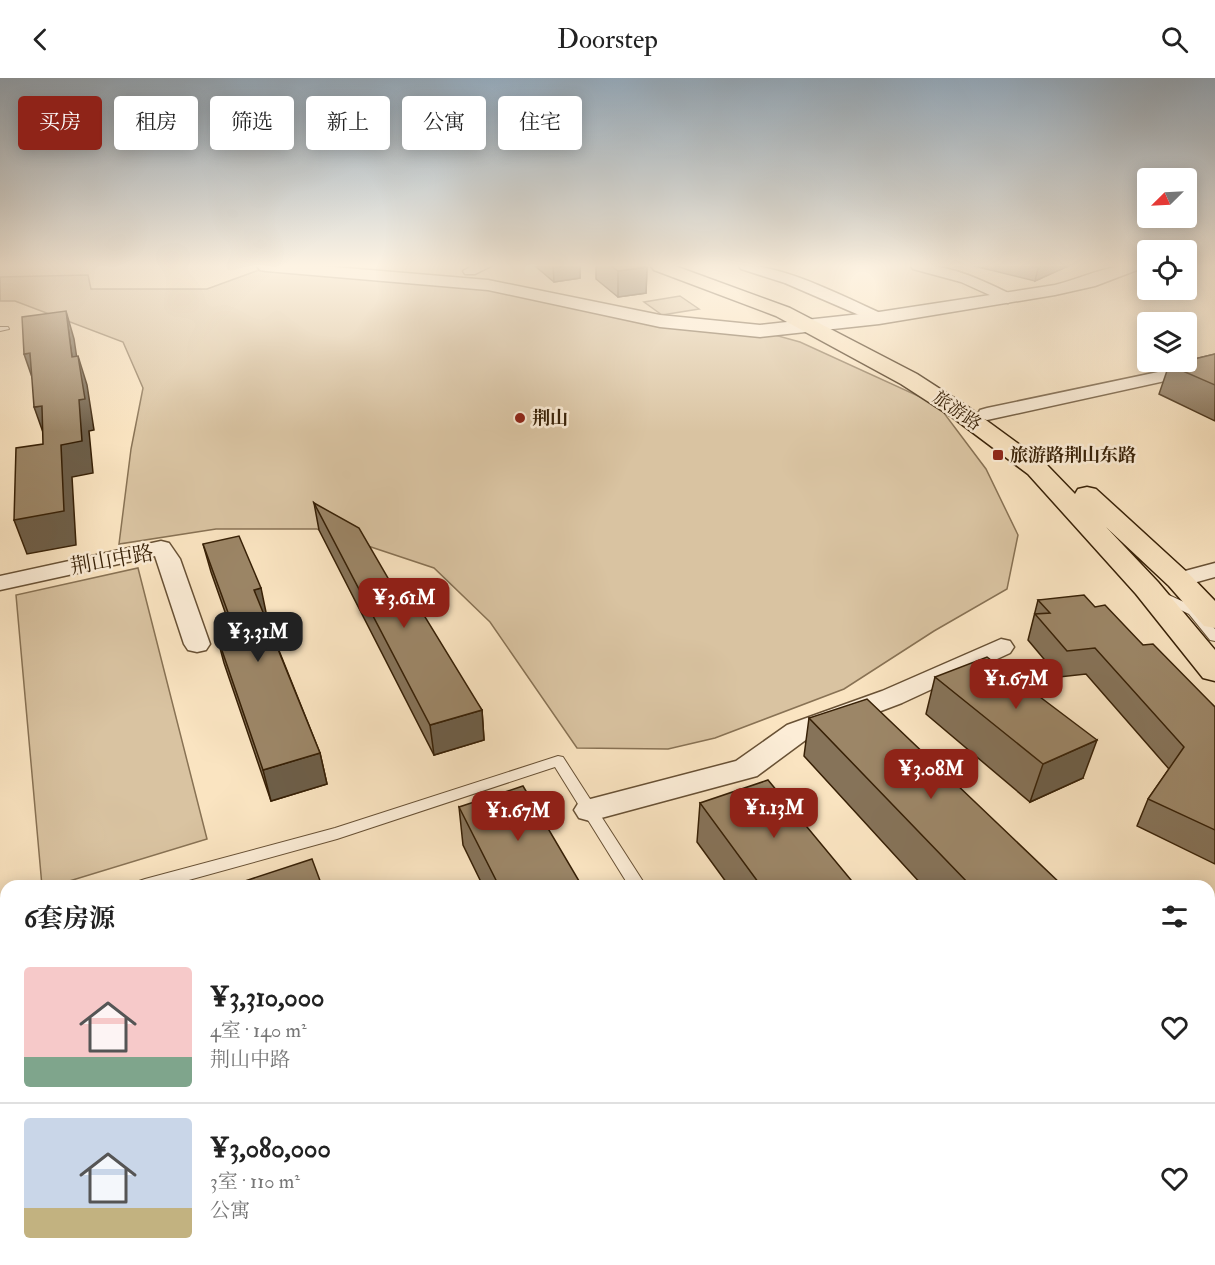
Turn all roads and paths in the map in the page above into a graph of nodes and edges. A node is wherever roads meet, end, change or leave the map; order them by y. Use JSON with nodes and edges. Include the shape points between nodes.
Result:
{"nodes":[{"id":1,"x":664,"y":321,"type":"edge"},
{"id":2,"x":810,"y":321,"type":"edge"},
{"id":3,"x":812,"y":321,"type":"edge"},
{"id":4,"x":851,"y":321,"type":"edge"},
{"id":5,"x":821,"y":325,"type":"junction"},
{"id":6,"x":1215,"y":365,"type":"edge"},
{"id":7,"x":987,"y":414,"type":"junction"},
{"id":8,"x":1215,"y":570,"type":"edge"},
{"id":9,"x":1179,"y":580,"type":"junction"},
{"id":10,"x":0,"y":583,"type":"edge"},
{"id":11,"x":1147,"y":588,"type":"junction"},
{"id":12,"x":1204,"y":615,"type":"edge"},
{"id":13,"x":1215,"y":637,"type":"edge"},
{"id":14,"x":197,"y":644,"type":"dead end"},
{"id":15,"x":1001,"y":647,"type":"dead end"},
{"id":16,"x":1215,"y":671,"type":"edge"},
{"id":17,"x":590,"y":810,"type":"junction"},
{"id":18,"x":167,"y":880,"type":"edge"},
{"id":19,"x":634,"y":880,"type":"edge"}],
"edges":[{"from":1,"to":5,"type":"street","via":[[760,331]]},
{"from":2,"to":5,"type":"main road","name":"旅游路"},
{"from":3,"to":5,"type":"main road","name":"旅游路"},
{"from":4,"to":5,"type":"street"},
{"from":5,"to":7,"type":"main road","name":"旅游路","via":[[908,364]]},
{"from":5,"to":11,"type":"main road","name":"旅游路","via":[[960,412],[1037,469]]},
{"from":6,"to":7,"type":"street"},
{"from":7,"to":9,"type":"main road","name":"旅游路","via":[[1032,444]]},
{"from":8,"to":9,"type":"street"},
{"from":9,"to":12,"type":"main road","name":"旅游路"},
{"from":10,"to":14,"type":"street","name":"荆山中路","via":[[161,548]]},
{"from":11,"to":12,"type":"lane"},
{"from":11,"to":16,"type":"main road","name":"旅游路"},
{"from":12,"to":13,"type":"lane"},
{"from":15,"to":17,"type":"street","via":[[892,697],[798,732],[746,769]]},
{"from":17,"to":18,"type":"lane","via":[[558,761],[337,833]]},
{"from":17,"to":19,"type":"lane"}]}
